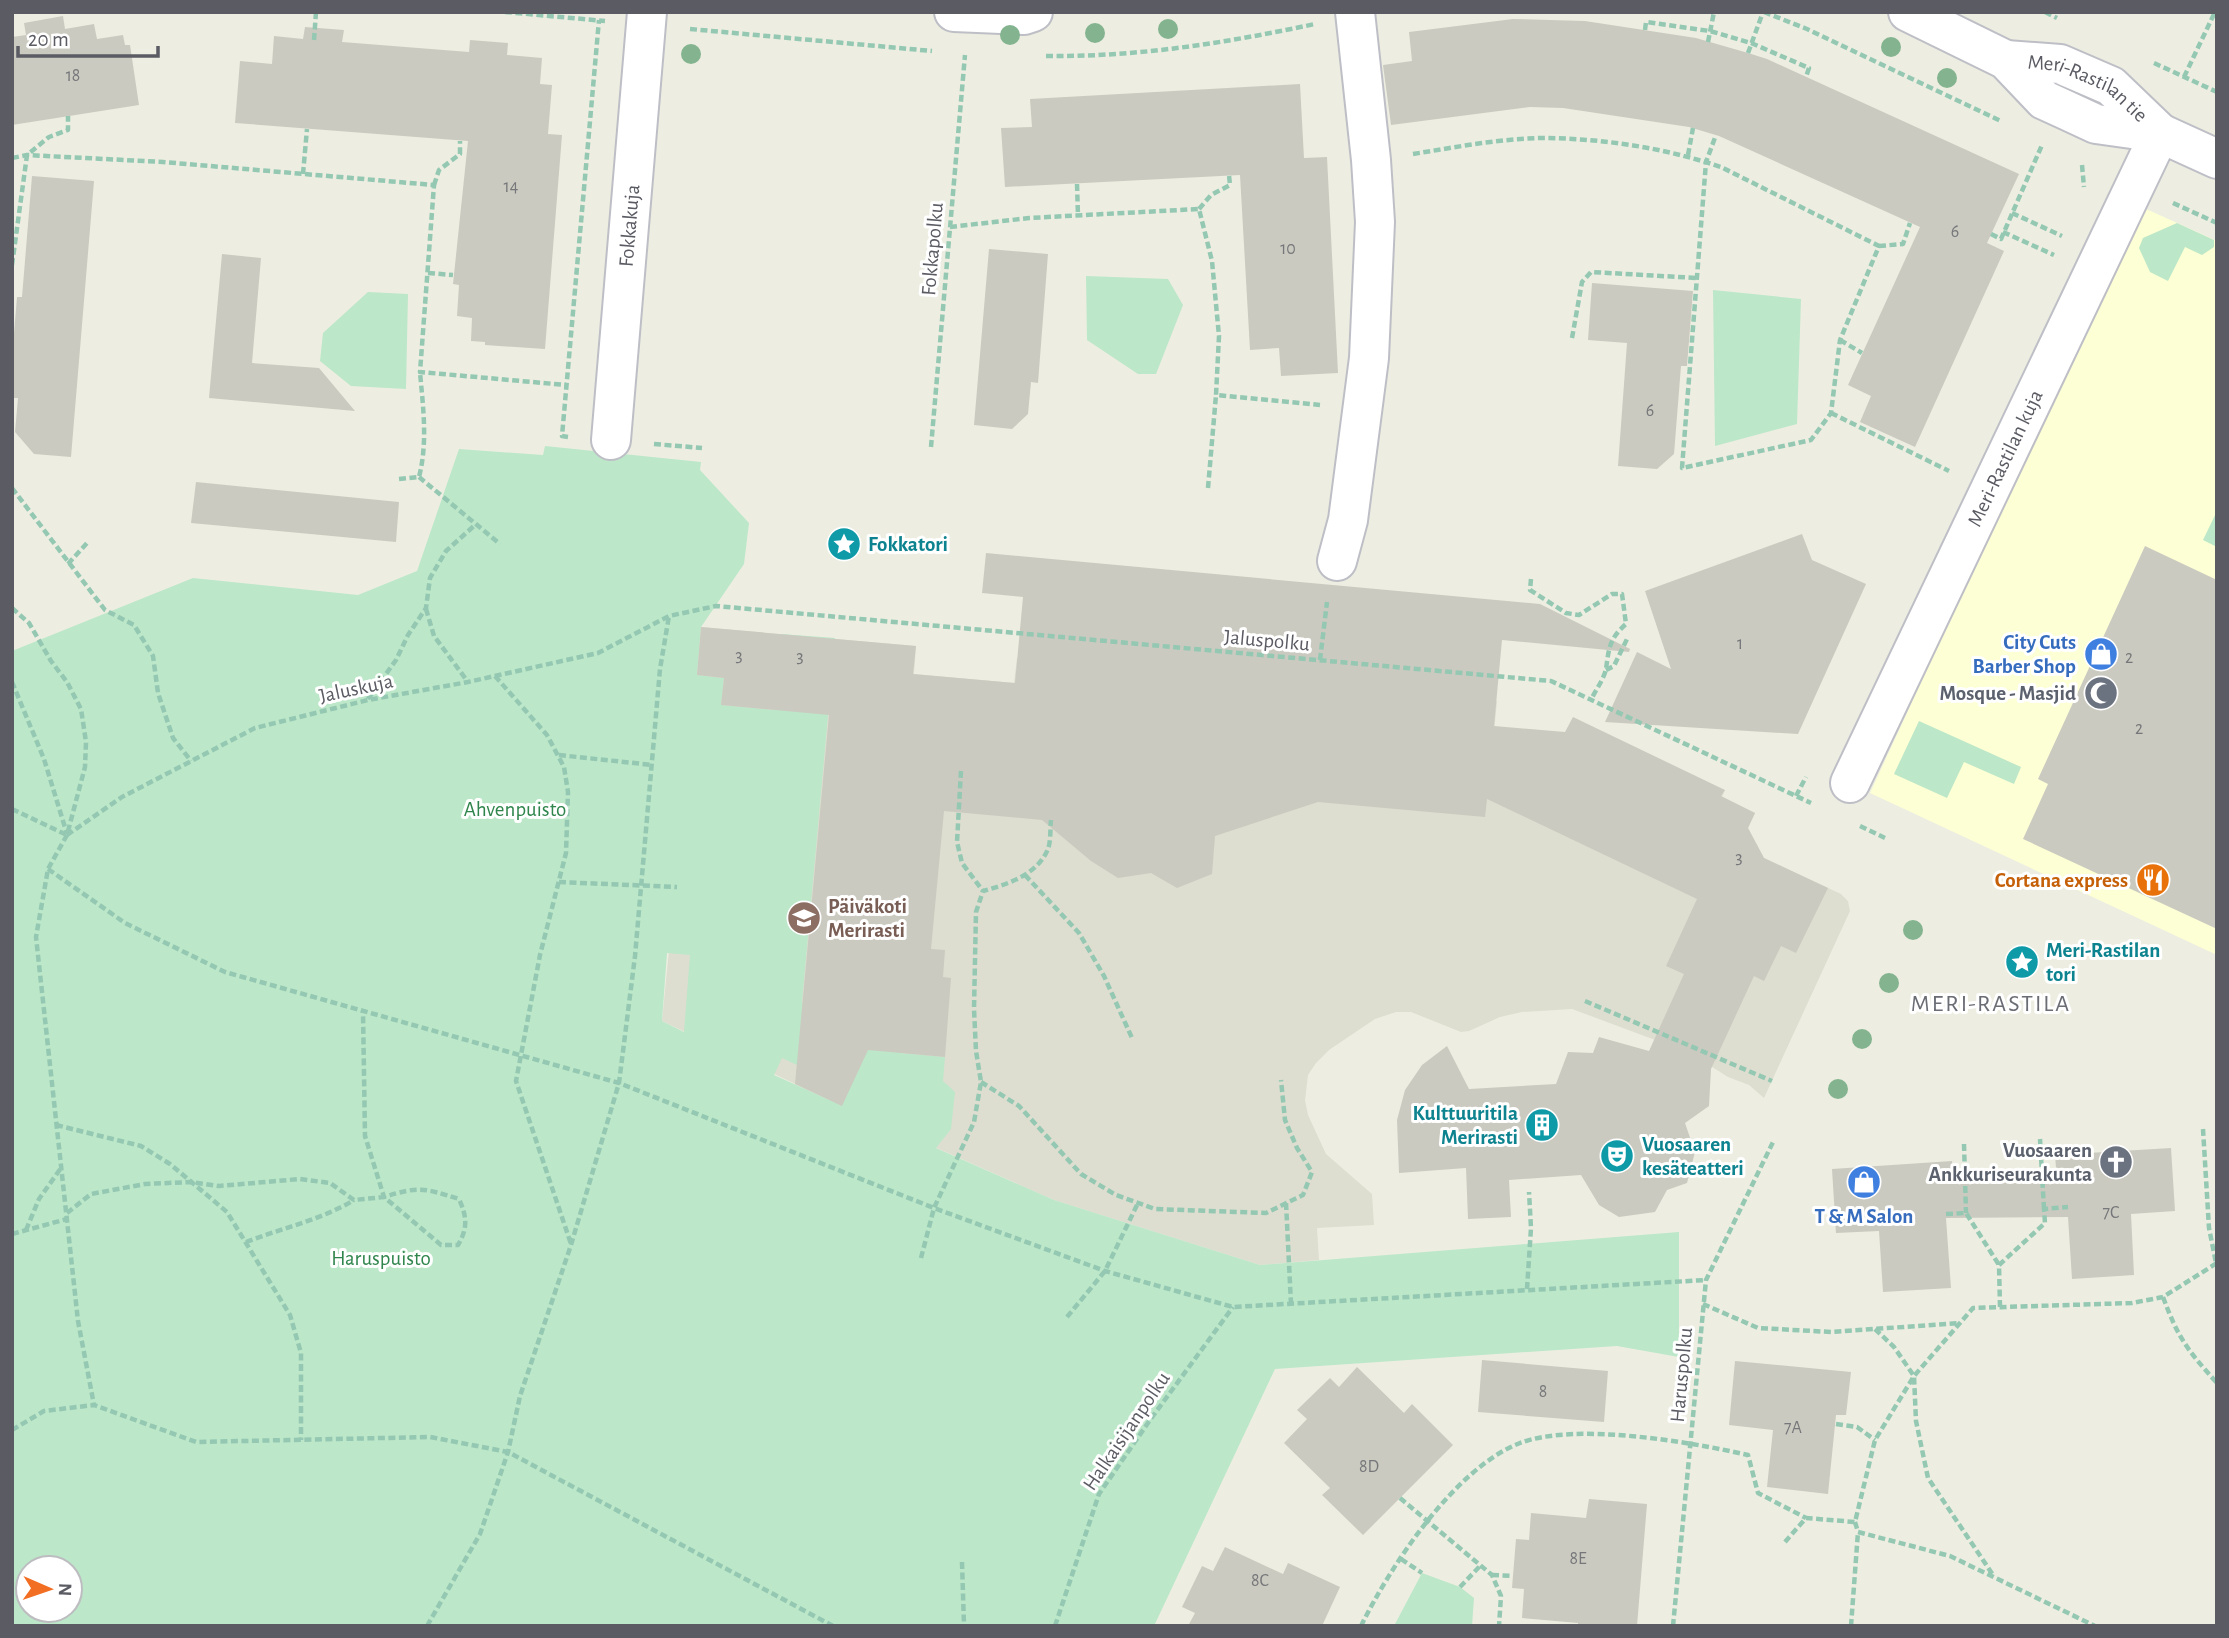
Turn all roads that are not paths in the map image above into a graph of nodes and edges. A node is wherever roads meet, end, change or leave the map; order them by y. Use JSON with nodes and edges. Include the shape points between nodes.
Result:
{"nodes":[{"id":1,"x":647,"y":12,"type":"edge"},
{"id":2,"x":954,"y":12,"type":"edge"},
{"id":3,"x":1033,"y":12,"type":"edge"},
{"id":4,"x":1354,"y":12,"type":"edge"},
{"id":5,"x":1908,"y":12,"type":"edge"},
{"id":6,"x":2160,"y":133,"type":"junction"},
{"id":7,"x":2217,"y":159,"type":"edge"},
{"id":8,"x":611,"y":440,"type":"dead end"},
{"id":9,"x":1337,"y":561,"type":"road end"},
{"id":10,"x":1850,"y":783,"type":"dead end"}],
"edges":[{"from":1,"to":8,"type":"street","name":"Fokkakuja"},
{"from":2,"to":3,"type":"street"},
{"from":4,"to":9,"type":"street","via":[[1371,160],[1374,235],[1369,358],[1348,520]]},
{"from":5,"to":6,"type":"street","name":"Meri-Rastilan tie","via":[[2006,60],[2044,100],[2095,124]]},
{"from":6,"to":7,"type":"street","name":"Meri-Rastilan tie"},
{"from":6,"to":10,"type":"street","name":"Meri-Rastilan kuja"}]}
